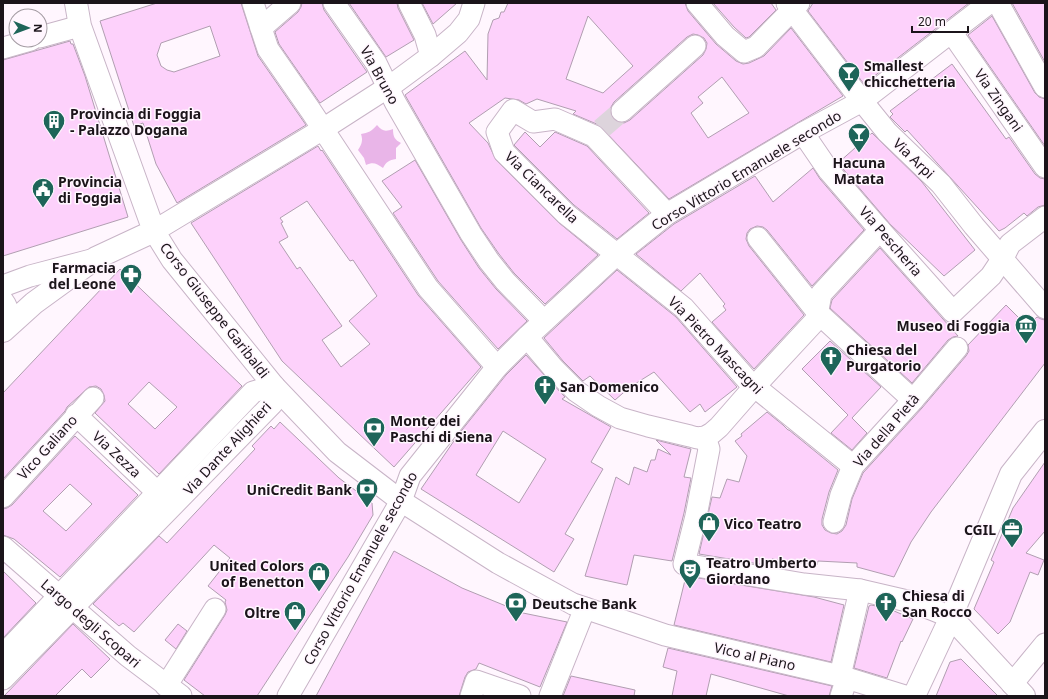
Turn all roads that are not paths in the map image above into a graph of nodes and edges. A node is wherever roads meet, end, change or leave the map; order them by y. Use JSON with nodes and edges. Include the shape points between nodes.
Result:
{"nodes":[{"id":1,"x":77,"y":3,"type":"edge"},
{"id":2,"x":253,"y":3,"type":"edge"},
{"id":3,"x":290,"y":3,"type":"edge"},
{"id":4,"x":334,"y":3,"type":"edge"},
{"id":5,"x":409,"y":3,"type":"edge"},
{"id":6,"x":697,"y":3,"type":"edge"},
{"id":7,"x":989,"y":3,"type":"edge"},
{"id":8,"x":998,"y":3,"type":"edge"},
{"id":9,"x":793,"y":5,"type":"edge"},
{"id":10,"x":469,"y":8,"type":"edge"},
{"id":11,"x":80,"y":26,"type":"junction"},
{"id":12,"x":718,"y":26,"type":"junction"},
{"id":13,"x":261,"y":28,"type":"junction"},
{"id":14,"x":952,"y":33,"type":"junction"},
{"id":15,"x":48,"y":35,"type":"edge"},
{"id":16,"x":431,"y":56,"type":"junction"},
{"id":17,"x":388,"y":86,"type":"junction"},
{"id":18,"x":1045,"y":87,"type":"edge"},
{"id":19,"x":862,"y":101,"type":"junction"},
{"id":20,"x":622,"y":111,"type":"tunnel mouth"},
{"id":21,"x":323,"y":129,"type":"junction"},
{"id":22,"x":803,"y":133,"type":"junction"},
{"id":23,"x":1045,"y":167,"type":"edge"},
{"id":24,"x":667,"y":214,"type":"junction"},
{"id":25,"x":1045,"y":217,"type":"edge"},
{"id":26,"x":880,"y":230,"type":"junction"},
{"id":27,"x":154,"y":231,"type":"junction"},
{"id":28,"x":758,"y":238,"type":"dead end"},
{"id":29,"x":617,"y":254,"type":"junction"},
{"id":30,"x":96,"y":258,"type":"junction"},
{"id":31,"x":1003,"y":258,"type":"junction"},
{"id":32,"x":3,"y":286,"type":"edge"},
{"id":33,"x":3,"y":301,"type":"edge"},
{"id":34,"x":1045,"y":308,"type":"edge"},
{"id":35,"x":818,"y":313,"type":"junction"},
{"id":36,"x":544,"y":321,"type":"junction"},
{"id":37,"x":3,"y":331,"type":"edge"},
{"id":38,"x":527,"y":337,"type":"junction"},
{"id":39,"x":957,"y":348,"type":"dead end"},
{"id":40,"x":497,"y":367,"type":"junction"},
{"id":41,"x":274,"y":386,"type":"junction"},
{"id":42,"x":754,"y":387,"type":"junction"},
{"id":43,"x":92,"y":398,"type":"dead end"},
{"id":44,"x":913,"y":400,"type":"junction"},
{"id":45,"x":76,"y":415,"type":"junction"},
{"id":46,"x":1045,"y":431,"type":"edge"},
{"id":47,"x":705,"y":437,"type":"junction"},
{"id":48,"x":853,"y":466,"type":"junction"},
{"id":49,"x":158,"y":493,"type":"junction"},
{"id":50,"x":3,"y":497,"type":"edge"},
{"id":51,"x":401,"y":501,"type":"junction"},
{"id":52,"x":834,"y":522,"type":"dead end"},
{"id":53,"x":3,"y":547,"type":"edge"},
{"id":54,"x":860,"y":590,"type":"junction"},
{"id":55,"x":67,"y":602,"type":"junction"},
{"id":56,"x":579,"y":606,"type":"junction"},
{"id":57,"x":215,"y":609,"type":"dead end"},
{"id":58,"x":951,"y":617,"type":"junction"},
{"id":59,"x":1045,"y":644,"type":"edge"},
{"id":60,"x":3,"y":655,"type":"edge"},
{"id":61,"x":3,"y":679,"type":"edge"},
{"id":62,"x":843,"y":684,"type":"edge"},
{"id":63,"x":1018,"y":690,"type":"edge"},
{"id":64,"x":173,"y":691,"type":"edge"},
{"id":65,"x":288,"y":696,"type":"edge"},
{"id":66,"x":471,"y":696,"type":"edge"},
{"id":67,"x":520,"y":696,"type":"edge"},
{"id":68,"x":550,"y":696,"type":"edge"},
{"id":69,"x":905,"y":696,"type":"edge"},
{"id":70,"x":914,"y":696,"type":"edge"}],
"edges":[{"from":1,"to":11,"type":"street","name":"Corso Giuseppe Garibaldi"},
{"from":2,"to":13,"type":"street"},
{"from":3,"to":13,"type":"street"},
{"from":4,"to":17,"type":"street","name":"Via Bruno","via":[[376,63]]},
{"from":5,"to":16,"type":"street","via":[[424,32]]},
{"from":6,"to":12,"type":"street"},
{"from":7,"to":14,"type":"street","name":"Corso Vittorio Emanuele secondo"},
{"from":8,"to":18,"type":"street"},
{"from":9,"to":12,"type":"street","via":[[756,47],[744,52],[725,36]]},
{"from":9,"to":19,"type":"street","name":"Via Arpi"},
{"from":10,"to":16,"type":"street","via":[[458,33]]},
{"from":11,"to":15,"type":"street"},
{"from":11,"to":27,"type":"street","name":"Corso Giuseppe Garibaldi"},
{"from":12,"to":20,"type":"street"},
{"from":13,"to":21,"type":"street","via":[[268,49]]},
{"from":14,"to":19,"type":"street","name":"Corso Vittorio Emanuele secondo"},
{"from":14,"to":23,"type":"street","name":"Via Zingani"},
{"from":16,"to":17,"type":"street"},
{"from":17,"to":21,"type":"street"},
{"from":17,"to":36,"type":"street","name":"Via Bruno","via":[[471,234],[505,281]]},
{"from":19,"to":22,"type":"street","name":"Corso Vittorio Emanuele secondo"},
{"from":19,"to":31,"type":"street","name":"Via Arpi","via":[[887,132],[941,184]]},
{"from":21,"to":27,"type":"street"},
{"from":21,"to":40,"type":"street","via":[[428,288]]},
{"from":22,"to":24,"type":"street","name":"Corso Vittorio Emanuele secondo"},
{"from":22,"to":26,"type":"street","name":"Via Pescheria","via":[[829,171]]},
{"from":24,"to":29,"type":"street","name":"Corso Vittorio Emanuele secondo"},
{"from":24,"to":29,"type":"street","name":"Via Ciancarella","via":[[598,133],[555,119],[533,122],[513,110],[498,132],[504,152],[566,214]]},
{"from":25,"to":31,"type":"street","via":[[1010,244]]},
{"from":26,"to":31,"type":"street","name":"Via Pescheria","via":[[952,312],[991,276]]},
{"from":26,"to":35,"type":"street","via":[[821,294]]},
{"from":27,"to":30,"type":"street"},
{"from":27,"to":41,"type":"street","name":"Corso Giuseppe Garibaldi","via":[[172,260]]},
{"from":28,"to":35,"type":"street"},
{"from":29,"to":36,"type":"street","name":"Corso Vittorio Emanuele secondo"},
{"from":29,"to":42,"type":"street","name":"Via Pietro Mascagni","via":[[684,308]]},
{"from":30,"to":32,"type":"street"},
{"from":30,"to":37,"type":"street","via":[[34,304]]},
{"from":31,"to":34,"type":"street","name":"Via Arpi"},
{"from":33,"to":37,"type":"street","via":[[8,319]]},
{"from":35,"to":42,"type":"street","via":[[816,320]]},
{"from":35,"to":44,"type":"street"},
{"from":36,"to":38,"type":"street","name":"Corso Vittorio Emanuele secondo"},
{"from":38,"to":40,"type":"street","name":"Corso Vittorio Emanuele secondo"},
{"from":38,"to":47,"type":"street","via":[[576,391],[598,406],[620,418],[697,438]]},
{"from":39,"to":44,"type":"street","name":"Via della Pietà"},
{"from":40,"to":51,"type":"street","name":"Corso Vittorio Emanuele secondo","via":[[410,476]]},
{"from":41,"to":49,"type":"street","name":"Via Dante Alighieri","via":[[253,392]]},
{"from":41,"to":51,"type":"street","name":"Corso Giuseppe Garibaldi","via":[[337,452]]},
{"from":41,"to":55,"type":"street","name":"Via Dante Alighieri","via":[[272,404]]},
{"from":42,"to":47,"type":"street","via":[[719,426]]},
{"from":42,"to":48,"type":"street","name":"Via Pietro Mascagni"},
{"from":43,"to":45,"type":"street","name":"Vico Galiano"},
{"from":44,"to":48,"type":"street","name":"Via della Pietà"},
{"from":45,"to":49,"type":"street","name":"Via Zezza"},
{"from":45,"to":50,"type":"street","name":"Vico Galiano"},
{"from":46,"to":58,"type":"street","via":[[1011,474]]},
{"from":47,"to":54,"type":"street","via":[[709,449],[708,457],[684,564],[804,584]]},
{"from":48,"to":52,"type":"street","name":"Via della Pietà"},
{"from":49,"to":55,"type":"street","name":"Via Dante Alighieri"},
{"from":51,"to":56,"type":"street","name":"Corso Giuseppe Garibaldi","via":[[498,563]]},
{"from":51,"to":65,"type":"street","name":"Corso Vittorio Emanuele secondo"},
{"from":53,"to":55,"type":"street","name":"Largo degli Scopari"},
{"from":54,"to":58,"type":"street","via":[[916,603]]},
{"from":54,"to":62,"type":"street"},
{"from":55,"to":60,"type":"street","name":"Via Dante Alighieri"},
{"from":55,"to":61,"type":"street","name":"Via Dante Alighieri"},
{"from":55,"to":64,"type":"street","name":"Largo degli Scopari","via":[[128,656]]},
{"from":56,"to":62,"type":"street","name":"Vico al Piano","via":[[671,636]]},
{"from":56,"to":68,"type":"street"},
{"from":57,"to":64,"type":"street"},
{"from":58,"to":63,"type":"street"},
{"from":58,"to":70,"type":"street"},
{"from":59,"to":63,"type":"street"},
{"from":62,"to":69,"type":"street","name":"Vico al Piano"},
{"from":66,"to":67,"type":"street","via":[[476,682]]}]}
